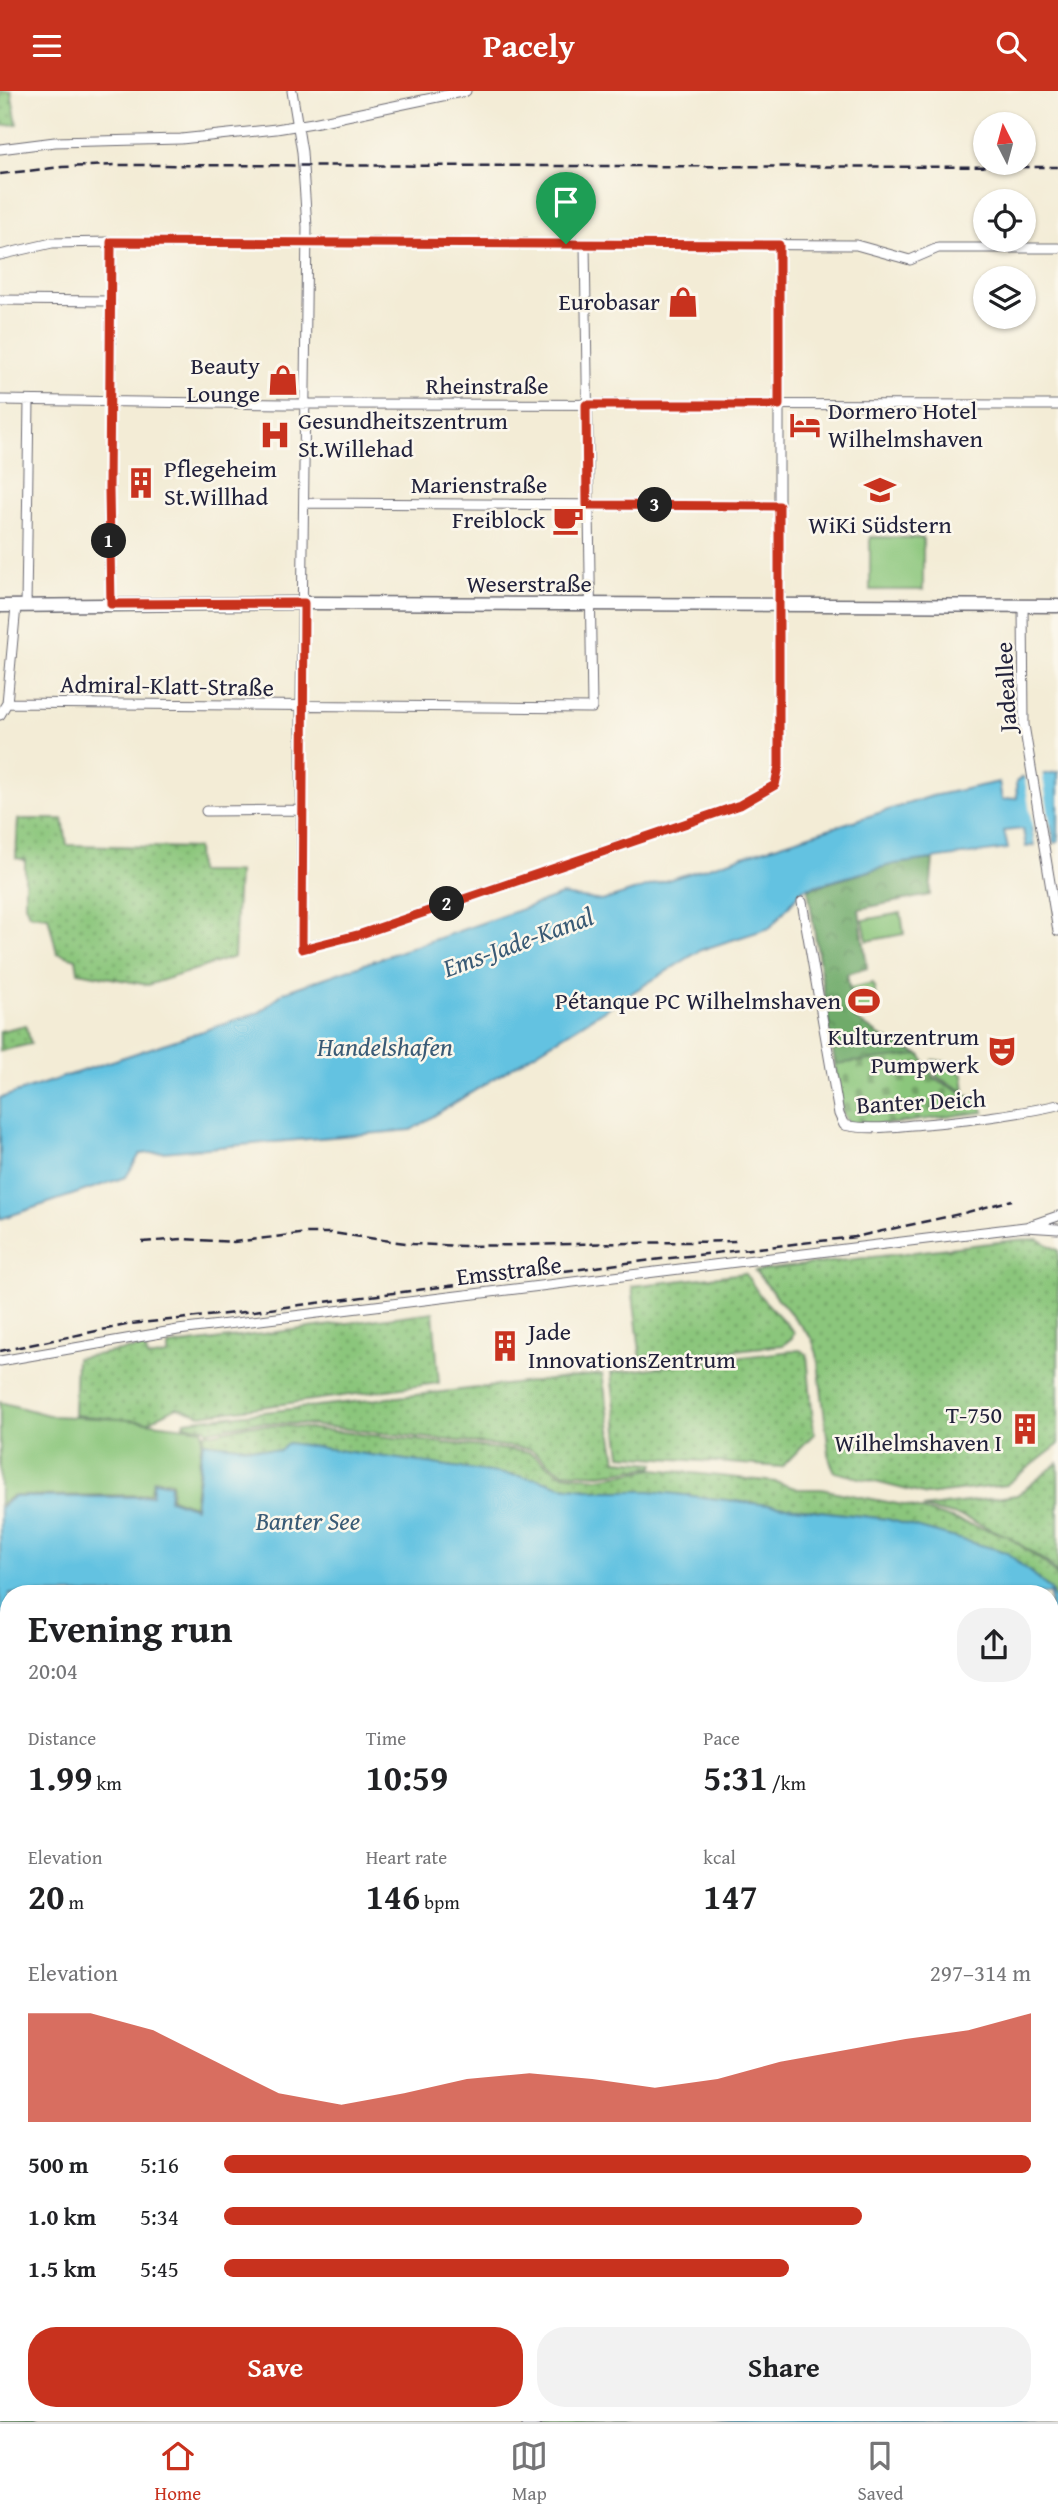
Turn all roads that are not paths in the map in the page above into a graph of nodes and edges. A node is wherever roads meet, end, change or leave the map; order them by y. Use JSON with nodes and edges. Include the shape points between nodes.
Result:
{"nodes":[{"id":1,"x":292,"y":91,"type":"edge"},
{"id":2,"x":466,"y":91,"type":"edge"},
{"id":3,"x":298,"y":126,"type":"junction"},
{"id":4,"x":0,"y":149,"type":"edge"},
{"id":5,"x":111,"y":242,"type":"junction"},
{"id":6,"x":306,"y":242,"type":"junction"},
{"id":7,"x":585,"y":244,"type":"junction"},
{"id":8,"x":779,"y":245,"type":"junction"},
{"id":9,"x":1058,"y":248,"type":"edge"},
{"id":10,"x":0,"y":255,"type":"edge"},
{"id":11,"x":0,"y":300,"type":"edge"},
{"id":12,"x":111,"y":301,"type":"junction"},
{"id":13,"x":0,"y":400,"type":"edge"},
{"id":14,"x":29,"y":401,"type":"junction"},
{"id":15,"x":110,"y":403,"type":"junction"},
{"id":16,"x":306,"y":404,"type":"junction"},
{"id":17,"x":586,"y":405,"type":"junction"},
{"id":18,"x":779,"y":405,"type":"junction"},
{"id":19,"x":1058,"y":405,"type":"edge"},
{"id":20,"x":305,"y":503,"type":"junction"},
{"id":21,"x":587,"y":505,"type":"junction"},
{"id":22,"x":779,"y":506,"type":"junction"},
{"id":23,"x":304,"y":603,"type":"junction"},
{"id":24,"x":111,"y":604,"type":"junction"},
{"id":25,"x":780,"y":604,"type":"junction"},
{"id":26,"x":590,"y":605,"type":"junction"},
{"id":27,"x":0,"y":606,"type":"edge"},
{"id":28,"x":21,"y":606,"type":"junction"},
{"id":29,"x":1023,"y":606,"type":"junction"},
{"id":30,"x":1058,"y":606,"type":"edge"},
{"id":31,"x":7,"y":703,"type":"junction"},
{"id":32,"x":302,"y":707,"type":"junction"},
{"id":33,"x":0,"y":715,"type":"edge"},
{"id":34,"x":302,"y":810,"type":"junction"},
{"id":35,"x":206,"y":811,"type":"dead end"},
{"id":36,"x":802,"y":902,"type":"dead end"},
{"id":37,"x":1058,"y":931,"type":"edge"},
{"id":38,"x":1058,"y":1105,"type":"edge"},
{"id":39,"x":1058,"y":1217,"type":"edge"},
{"id":40,"x":1025,"y":1227,"type":"junction"},
{"id":41,"x":1058,"y":1229,"type":"edge"},
{"id":42,"x":0,"y":1360,"type":"edge"}],
"edges":[{"from":1,"to":3,"type":"street"},
{"from":2,"to":3,"type":"street"},
{"from":3,"to":4,"type":"street","via":[[181,139],[55,142]]},
{"from":3,"to":6,"type":"street"},
{"from":5,"to":6,"type":"street"},
{"from":5,"to":10,"type":"street","via":[[51,243]]},
{"from":5,"to":12,"type":"street"},
{"from":6,"to":7,"type":"street"},
{"from":6,"to":16,"type":"street"},
{"from":7,"to":8,"type":"street"},
{"from":7,"to":17,"type":"street"},
{"from":8,"to":9,"type":"street","via":[[862,246],[910,260],[939,248]]},
{"from":8,"to":18,"type":"street"},
{"from":11,"to":12,"type":"street"},
{"from":12,"to":15,"type":"street"},
{"from":13,"to":14,"type":"street","name":"Rheinstraße"},
{"from":14,"to":15,"type":"street","name":"Rheinstraße"},
{"from":14,"to":28,"type":"street"},
{"from":15,"to":16,"type":"street","name":"Rheinstraße"},
{"from":15,"to":24,"type":"street"},
{"from":16,"to":17,"type":"street","name":"Rheinstraße"},
{"from":16,"to":20,"type":"street"},
{"from":17,"to":18,"type":"street","name":"Rheinstraße"},
{"from":17,"to":21,"type":"street"},
{"from":18,"to":19,"type":"street","name":"Rheinstraße"},
{"from":18,"to":22,"type":"street"},
{"from":20,"to":21,"type":"street","name":"Marienstraße"},
{"from":20,"to":23,"type":"street"},
{"from":21,"to":22,"type":"street","name":"Marienstraße"},
{"from":21,"to":26,"type":"street"},
{"from":22,"to":25,"type":"street"},
{"from":23,"to":24,"type":"street","name":"Weserstraße"},
{"from":23,"to":26,"type":"street","name":"Weserstraße"},
{"from":23,"to":32,"type":"street"},
{"from":24,"to":28,"type":"street","name":"Weserstraße"},
{"from":25,"to":26,"type":"street","name":"Weserstraße"},
{"from":25,"to":29,"type":"street","name":"Weserstraße"},
{"from":25,"to":34,"type":"street","via":[[779,766],[775,785],[740,805],[361,934],[302,949]]},
{"from":26,"to":32,"type":"street","name":"Admiral-Klatt-Straße","via":[[592,708]]},
{"from":27,"to":28,"type":"street","name":"Weserstraße"},
{"from":28,"to":31,"type":"street"},
{"from":29,"to":30,"type":"street","name":"Weserstraße"},
{"from":29,"to":37,"type":"street","name":"Jadeallee","via":[[1024,725]]},
{"from":31,"to":32,"type":"street","name":"Admiral-Klatt-Straße"},
{"from":31,"to":33,"type":"street"},
{"from":32,"to":34,"type":"street"},
{"from":34,"to":35,"type":"street"},
{"from":36,"to":38,"type":"street","name":"Banter Deich","via":[[839,1114],[845,1125],[864,1129],[960,1121]]},
{"from":39,"to":40,"type":"street","name":"Emsstraße"},
{"from":39,"to":41,"type":"street"},
{"from":40,"to":41,"type":"street","name":"Emsstraße"},
{"from":40,"to":42,"type":"street","name":"Emsstraße","via":[[167,1332]]}]}
